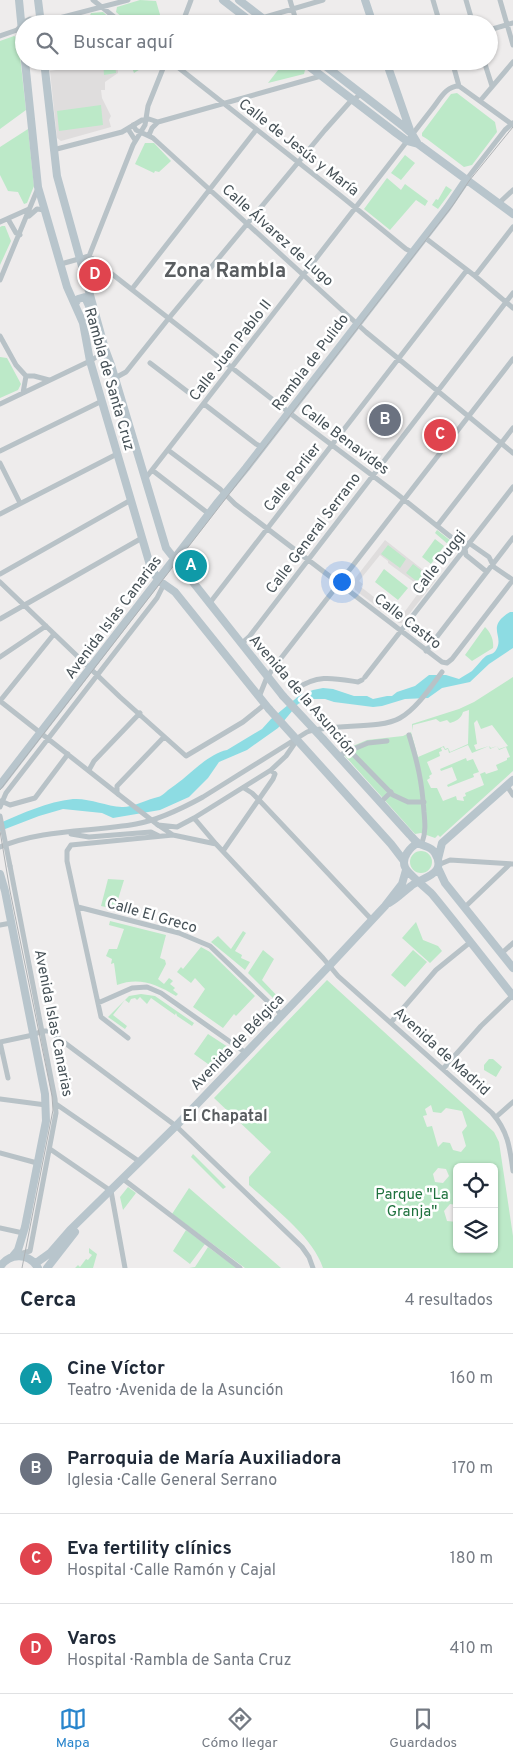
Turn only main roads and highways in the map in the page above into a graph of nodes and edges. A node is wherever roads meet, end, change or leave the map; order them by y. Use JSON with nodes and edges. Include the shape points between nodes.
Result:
{"nodes":[{"id":1,"x":19,"y":0,"type":"edge"},
{"id":2,"x":38,"y":0,"type":"edge"},
{"id":3,"x":223,"y":0,"type":"edge"},
{"id":4,"x":238,"y":0,"type":"edge"},
{"id":5,"x":365,"y":0,"type":"edge"},
{"id":6,"x":20,"y":15,"type":"edge"},
{"id":7,"x":39,"y":15,"type":"edge"},
{"id":8,"x":242,"y":15,"type":"edge"},
{"id":9,"x":258,"y":15,"type":"edge"},
{"id":10,"x":370,"y":15,"type":"edge"},
{"id":11,"x":26,"y":70,"type":"edge"},
{"id":12,"x":45,"y":70,"type":"edge"},
{"id":13,"x":313,"y":70,"type":"edge"},
{"id":14,"x":330,"y":70,"type":"edge"},
{"id":15,"x":389,"y":70,"type":"edge"},
{"id":16,"x":412,"y":134,"type":"junction"},
{"id":17,"x":466,"y":180,"type":"junction"},
{"id":18,"x":513,"y":214,"type":"edge"},
{"id":19,"x":75,"y":304,"type":"junction"},
{"id":20,"x":98,"y":323,"type":"junction"},
{"id":21,"x":174,"y":559,"type":"junction"},
{"id":22,"x":161,"y":582,"type":"junction"},
{"id":23,"x":510,"y":783,"type":"edge"},
{"id":24,"x":0,"y":785,"type":"edge"},
{"id":25,"x":420,"y":843,"type":"junction"},
{"id":26,"x":442,"y":843,"type":"junction"},
{"id":27,"x":404,"y":861,"type":"junction"},
{"id":28,"x":438,"y":864,"type":"junction"},
{"id":29,"x":406,"y":870,"type":"junction"},
{"id":30,"x":0,"y":874,"type":"edge"},
{"id":31,"x":419,"y":881,"type":"junction"},
{"id":32,"x":385,"y":906,"type":"junction"},
{"id":33,"x":513,"y":968,"type":"edge"},
{"id":34,"x":512,"y":996,"type":"edge"},
{"id":35,"x":85,"y":1216,"type":"junction"},
{"id":36,"x":14,"y":1256,"type":"junction"},
{"id":37,"x":37,"y":1266,"type":"edge"},
{"id":38,"x":0,"y":1267,"type":"edge"},
{"id":39,"x":47,"y":1268,"type":"edge"}],
"edges":[{"from":1,"to":6,"type":"main road"},
{"from":2,"to":7,"type":"main road"},
{"from":3,"to":8,"type":"main road"},
{"from":4,"to":9,"type":"main road"},
{"from":5,"to":10,"type":"main road"},
{"from":11,"to":19,"type":"main road","name":"Rambla de Santa Cruz","via":[[38,187]]},
{"from":12,"to":20,"type":"main road","name":"Rambla de Santa Cruz","via":[[59,186]]},
{"from":13,"to":16,"type":"main road","via":[[352,99]]},
{"from":14,"to":16,"type":"main road"},
{"from":15,"to":16,"type":"main road"},
{"from":16,"to":17,"type":"main road","via":[[418,144]]},
{"from":17,"to":18,"type":"main road"},
{"from":17,"to":21,"type":"main road","name":"Rambla de Pulido"},
{"from":19,"to":20,"type":"main road","via":[[81,298],[86,299]]},
{"from":19,"to":22,"type":"main road","name":"Rambla de Santa Cruz","via":[[150,565]]},
{"from":20,"to":21,"type":"main road","name":"Rambla de Santa Cruz","via":[[166,548]]},
{"from":21,"to":22,"type":"main road","name":"Avenida Islas Canarias"},
{"from":21,"to":25,"type":"main road","name":"Avenida de la Asunción","bridge":true,"via":[[283,696]]},
{"from":22,"to":24,"type":"main road","name":"Avenida Islas Canarias"},
{"from":22,"to":27,"type":"main road","bridge":true,"via":[[175,592],[258,698]]},
{"from":23,"to":26,"type":"main road"},
{"from":25,"to":26,"type":"main road"},
{"from":25,"to":27,"type":"main road","via":[[412,847]]},
{"from":25,"to":28,"type":"main road","via":[[432,849]]},
{"from":26,"to":28,"type":"main road"},
{"from":27,"to":29,"type":"main road"},
{"from":28,"to":31,"type":"main road","via":[[431,876]]},
{"from":28,"to":33,"type":"main road","via":[[445,883]]},
{"from":29,"to":31,"type":"main road"},
{"from":29,"to":32,"type":"main road","name":"Avenida de Bélgica","via":[[402,884]]},
{"from":30,"to":36,"type":"main road","name":"Avenida Islas Canarias","via":[[46,1094],[46,1121],[23,1233]]},
{"from":31,"to":32,"type":"main road","name":"Avenida de Bélgica"},
{"from":31,"to":34,"type":"main road"},
{"from":32,"to":35,"type":"main road","name":"Avenida de Bélgica","via":[[176,1126]]},
{"from":35,"to":37,"type":"main road","name":"Avenida de Bélgica"},
{"from":35,"to":39,"type":"main road","name":"Avenida de Bélgica"},
{"from":36,"to":37,"type":"main road","via":[[25,1256]]},
{"from":36,"to":38,"type":"main road"}]}
